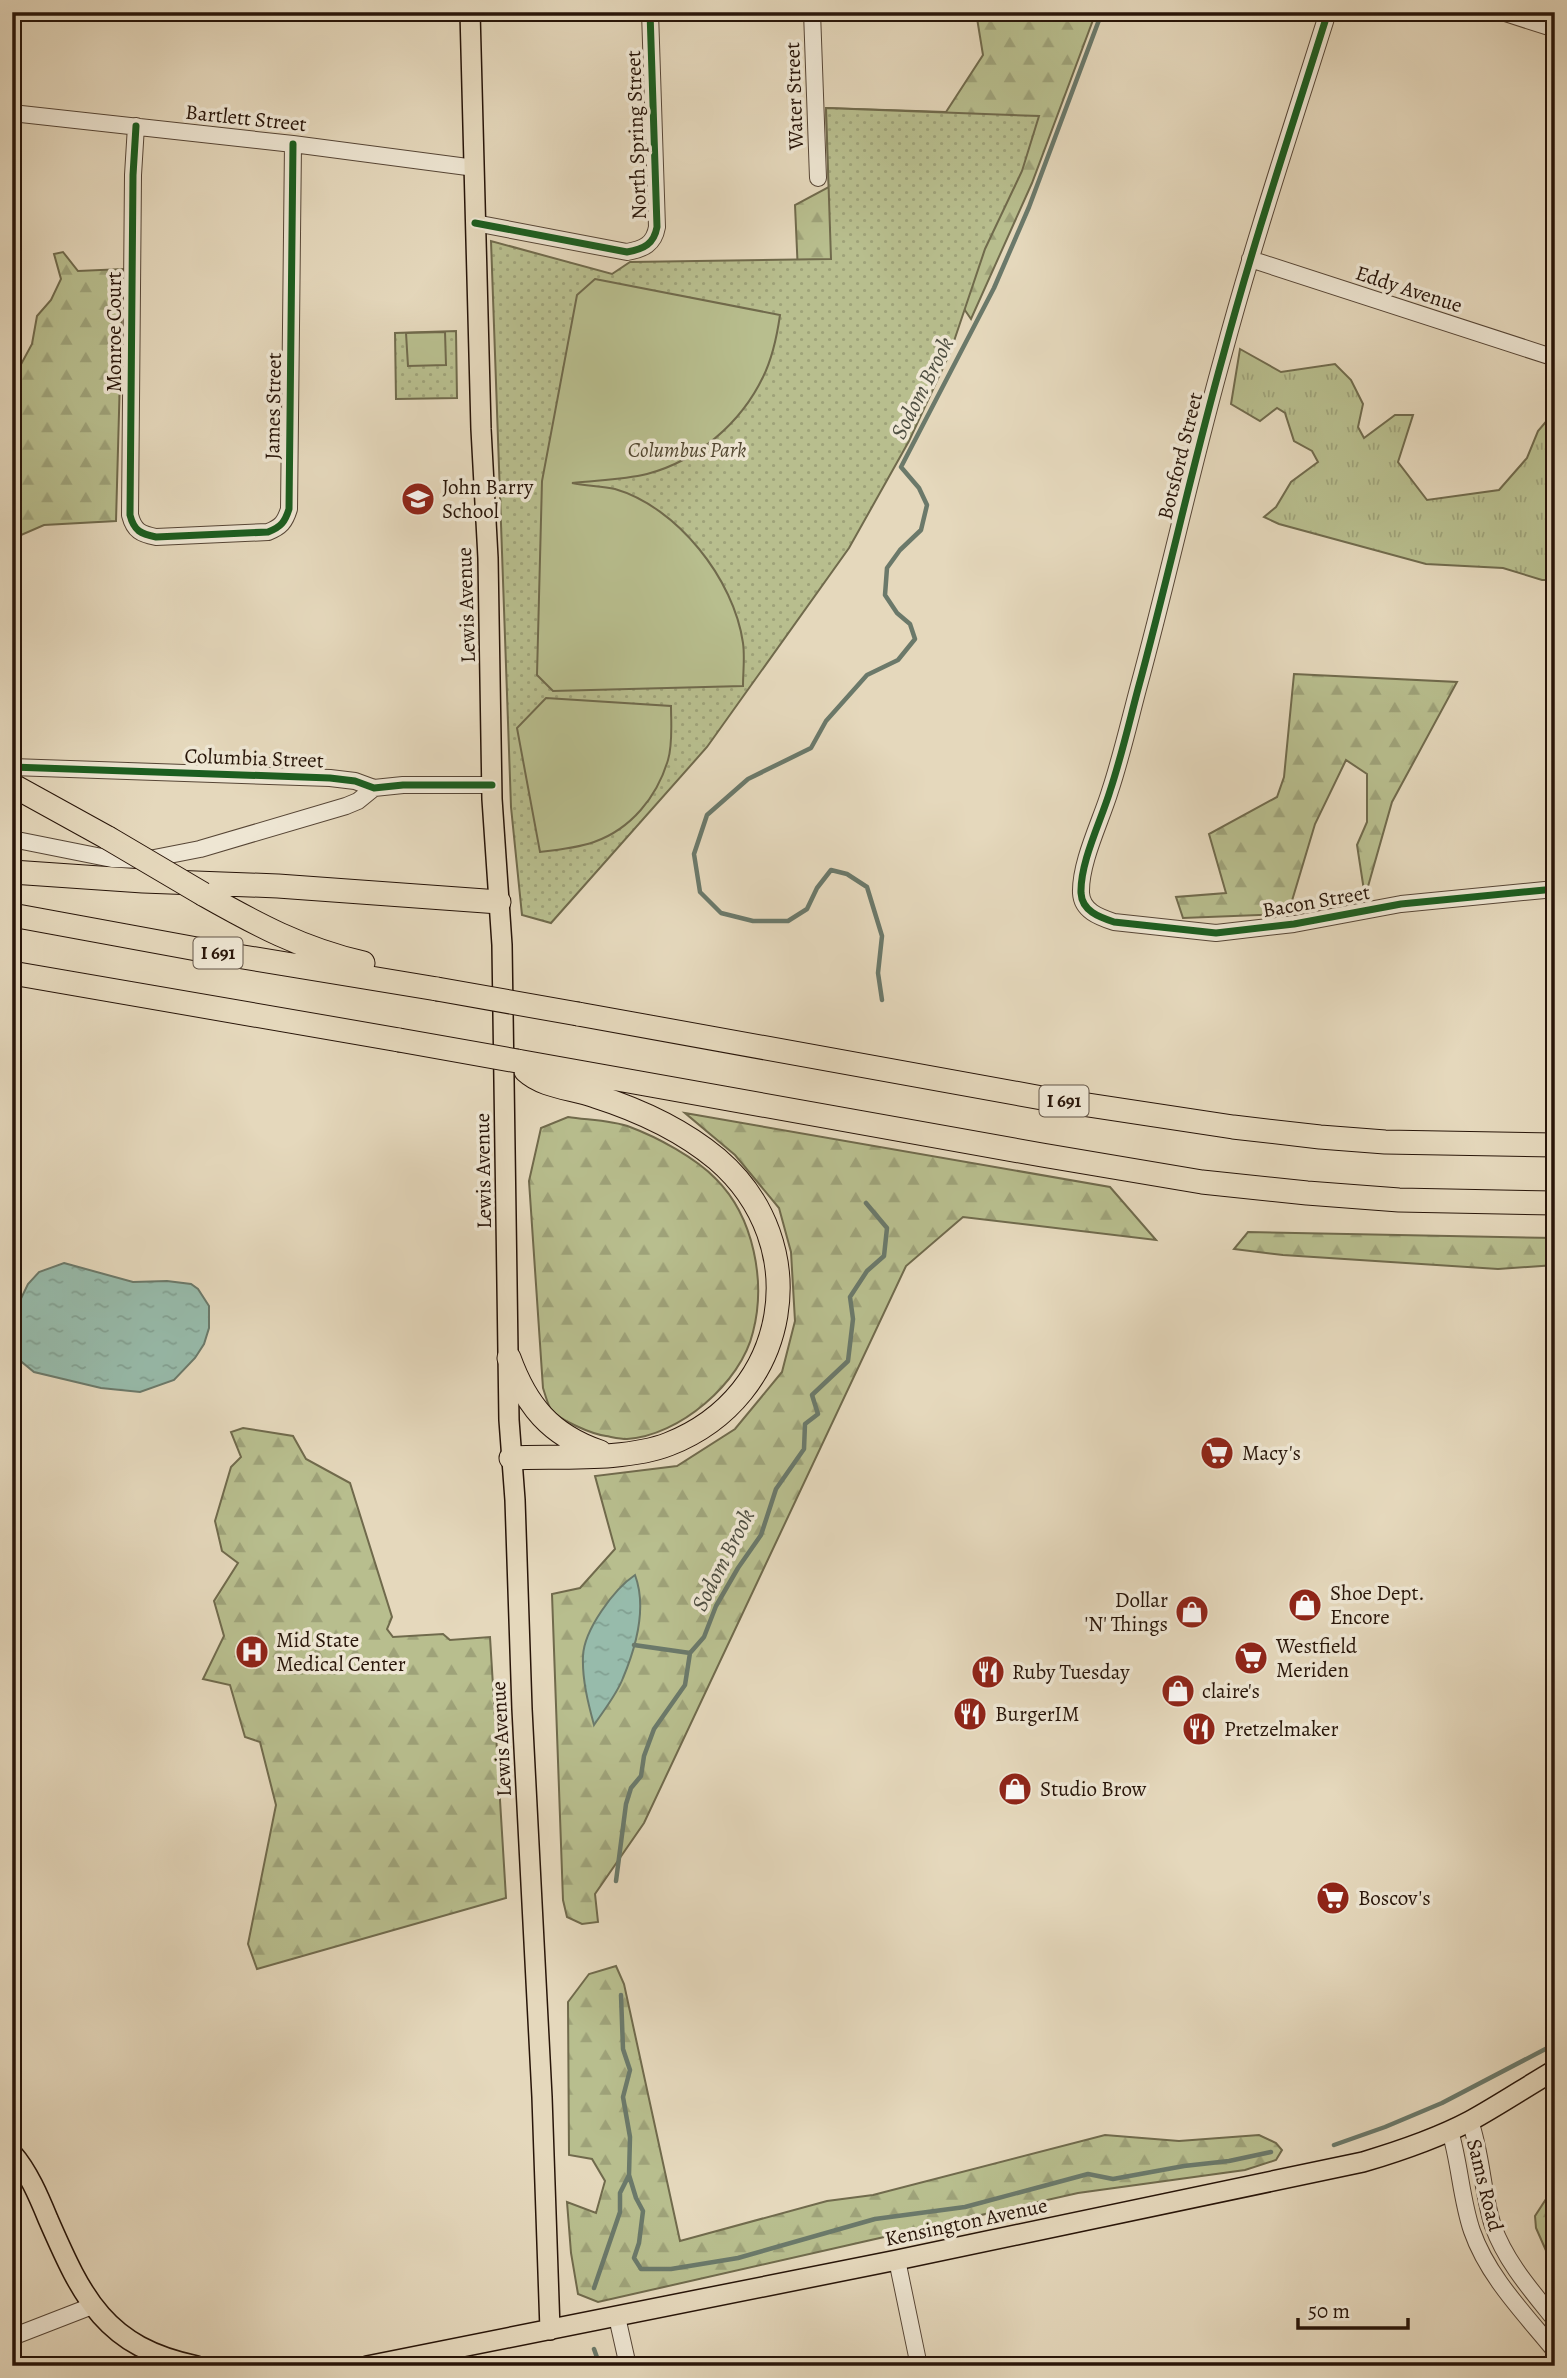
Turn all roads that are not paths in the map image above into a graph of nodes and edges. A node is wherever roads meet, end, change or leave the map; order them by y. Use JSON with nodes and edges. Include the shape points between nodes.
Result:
{"nodes":[{"id":1,"x":470,"y":12,"type":"edge"},
{"id":2,"x":650,"y":12,"type":"edge"},
{"id":3,"x":812,"y":12,"type":"edge"},
{"id":4,"x":1328,"y":12,"type":"edge"},
{"id":5,"x":1502,"y":12,"type":"edge"},
{"id":6,"x":1555,"y":29,"type":"edge"},
{"id":7,"x":12,"y":113,"type":"edge"},
{"id":8,"x":136,"y":127,"type":"junction"},
{"id":9,"x":293,"y":144,"type":"junction"},
{"id":10,"x":475,"y":168,"type":"junction"},
{"id":11,"x":818,"y":178,"type":"dead end"},
{"id":12,"x":475,"y":223,"type":"junction"},
{"id":13,"x":1250,"y":259,"type":"junction"},
{"id":14,"x":1555,"y":358,"type":"edge"},
{"id":15,"x":142,"y":534,"type":"joint"},
{"id":16,"x":12,"y":767,"type":"edge"},
{"id":17,"x":12,"y":785,"type":"edge"},
{"id":18,"x":492,"y":785,"type":"junction"},
{"id":19,"x":374,"y":788,"type":"junction"},
{"id":20,"x":12,"y":839,"type":"edge"},
{"id":21,"x":12,"y":872,"type":"edge"},
{"id":22,"x":1555,"y":889,"type":"edge"},
{"id":23,"x":499,"y":902,"type":"junction"},
{"id":24,"x":1087,"y":909,"type":"joint"},
{"id":25,"x":12,"y":915,"type":"edge"},
{"id":26,"x":12,"y":973,"type":"edge"},
{"id":27,"x":429,"y":986,"type":"junction"},
{"id":28,"x":579,"y":1081,"type":"junction"},
{"id":29,"x":1555,"y":1145,"type":"edge"},
{"id":30,"x":1555,"y":1203,"type":"edge"},
{"id":31,"x":509,"y":1358,"type":"junction"},
{"id":32,"x":610,"y":1455,"type":"junction"},
{"id":33,"x":512,"y":1458,"type":"junction"},
{"id":34,"x":1555,"y":2070,"type":"edge"},
{"id":35,"x":1469,"y":2121,"type":"junction"},
{"id":36,"x":1450,"y":2131,"type":"junction"},
{"id":37,"x":12,"y":2153,"type":"edge"},
{"id":38,"x":897,"y":2260,"type":"junction"},
{"id":39,"x":92,"y":2306,"type":"junction"},
{"id":40,"x":617,"y":2317,"type":"junction"},
{"id":41,"x":1555,"y":2320,"type":"edge"},
{"id":42,"x":550,"y":2330,"type":"junction"},
{"id":43,"x":12,"y":2337,"type":"edge"},
{"id":44,"x":1555,"y":2351,"type":"edge"},
{"id":45,"x":197,"y":2366,"type":"edge"},
{"id":46,"x":367,"y":2366,"type":"edge"},
{"id":47,"x":628,"y":2366,"type":"edge"},
{"id":48,"x":919,"y":2366,"type":"edge"}],
"edges":[{"from":1,"to":10,"type":"main road","name":"Lewis Avenue"},
{"from":2,"to":12,"type":"street","name":"North Spring Street","via":[[655,238],[648,246],[627,252]]},
{"from":3,"to":11,"type":"street","name":"Water Street"},
{"from":4,"to":13,"type":"street","name":"Botsford Street"},
{"from":5,"to":6,"type":"street"},
{"from":7,"to":8,"type":"street","name":"Bartlett Street"},
{"from":8,"to":9,"type":"street","name":"Bartlett Street"},
{"from":8,"to":15,"type":"street","name":"Monroe Court","via":[[130,515],[133,527]]},
{"from":9,"to":10,"type":"street","name":"Bartlett Street"},
{"from":9,"to":15,"type":"street","name":"James Street","via":[[286,521],[268,532]]},
{"from":10,"to":12,"type":"main road","name":"Lewis Avenue"},
{"from":12,"to":18,"type":"main road","name":"Lewis Avenue"},
{"from":13,"to":14,"type":"street","name":"Eddy Avenue"},
{"from":13,"to":24,"type":"street","name":"Botsford Street","via":[[1120,757],[1086,862],[1081,897]]},
{"from":16,"to":19,"type":"street","name":"Columbia Street","via":[[330,778]]},
{"from":17,"to":27,"type":"highway","bridge":true,"via":[[266,930],[339,957],[406,972]]},
{"from":18,"to":19,"type":"street","name":"Columbia Street"},
{"from":18,"to":23,"type":"main road","name":"Lewis Avenue"},
{"from":19,"to":20,"type":"street","via":[[346,806],[152,859],[112,859]]},
{"from":21,"to":23,"type":"highway"},
{"from":22,"to":24,"type":"street","name":"Bacon Street","via":[[1401,904],[1216,933],[1114,922]]},
{"from":23,"to":31,"type":"main road","name":"Lewis Avenue"},
{"from":25,"to":27,"type":"highway","number":"I 691"},
{"from":26,"to":28,"type":"highway","bridge":true,"via":[[517,1061],[536,1079]]},
{"from":27,"to":29,"type":"highway","number":"I 691","bridge":true,"via":[[1069,1102],[1262,1131],[1385,1142]]},
{"from":28,"to":30,"type":"highway","via":[[1212,1183],[1399,1200]]},
{"from":28,"to":32,"type":"highway","via":[[694,1142],[724,1166],[763,1216],[775,1248],[778,1276],[770,1338],[752,1376],[733,1401],[678,1440],[640,1452]]},
{"from":31,"to":32,"type":"highway","via":[[523,1392],[539,1414],[575,1441]]},
{"from":31,"to":33,"type":"main road","name":"Lewis Avenue"},
{"from":32,"to":33,"type":"highway"},
{"from":33,"to":42,"type":"main road","name":"Lewis Avenue"},
{"from":34,"to":35,"type":"main road","name":"Kensington Avenue"},
{"from":35,"to":36,"type":"main road","name":"Kensington Avenue"},
{"from":35,"to":41,"type":"street","name":"Sams Road","via":[[1502,2246]]},
{"from":36,"to":38,"type":"main road","name":"Kensington Avenue","via":[[1363,2162]]},
{"from":36,"to":44,"type":"street","name":"Sams Road","via":[[1465,2206],[1483,2256],[1498,2282]]},
{"from":37,"to":39,"type":"main road"},
{"from":38,"to":40,"type":"main road","name":"Kensington Avenue"},
{"from":38,"to":48,"type":"street"},
{"from":39,"to":43,"type":"street"},
{"from":39,"to":45,"type":"main road","via":[[127,2340],[149,2352]]},
{"from":40,"to":42,"type":"main road","name":"Kensington Avenue"},
{"from":40,"to":47,"type":"street"},
{"from":42,"to":46,"type":"main road","name":"Kensington Avenue"}]}
